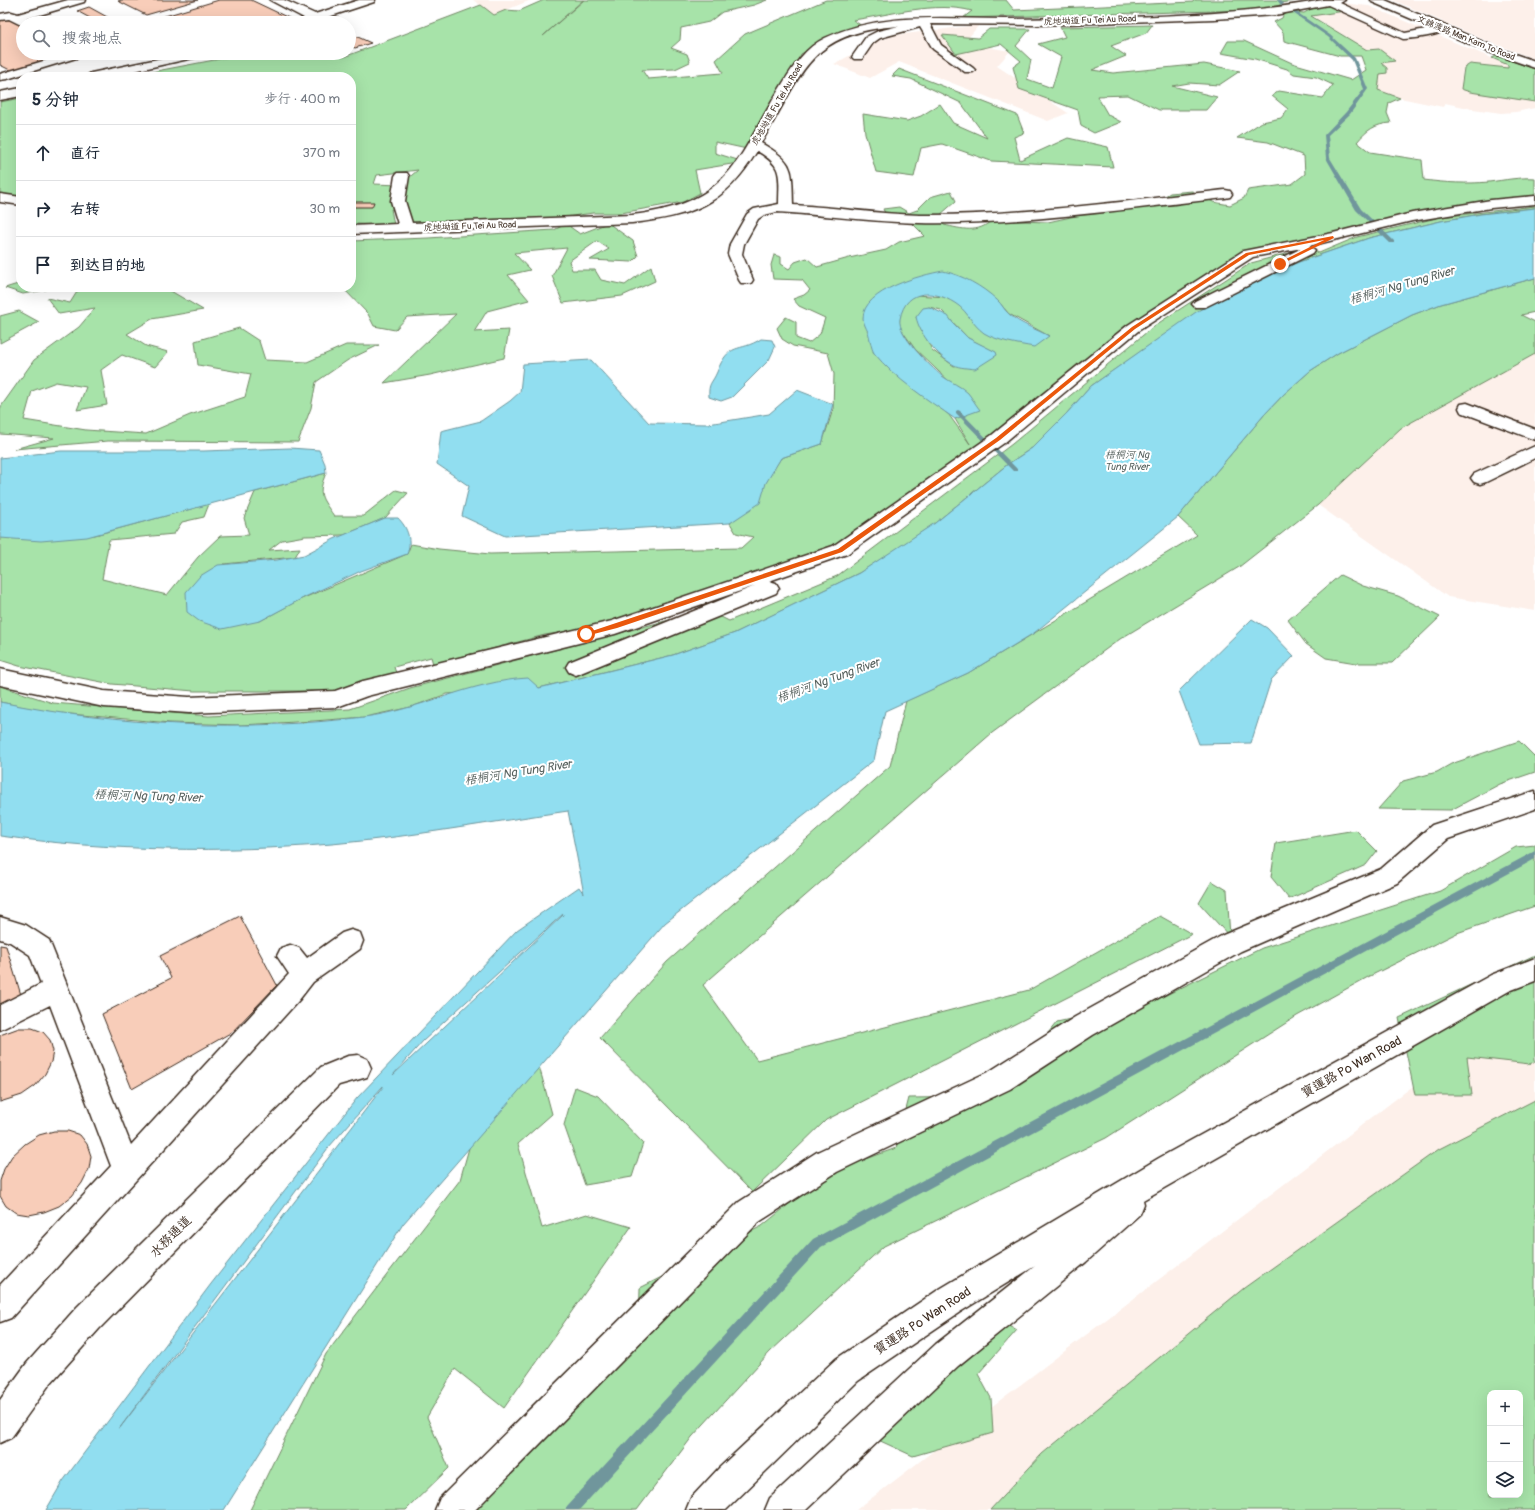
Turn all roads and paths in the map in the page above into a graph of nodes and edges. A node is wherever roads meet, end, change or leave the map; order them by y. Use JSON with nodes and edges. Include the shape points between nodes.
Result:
{"nodes":[{"id":1,"x":80,"y":0,"type":"edge"},
{"id":2,"x":275,"y":0,"type":"edge"},
{"id":3,"x":342,"y":0,"type":"edge"},
{"id":4,"x":370,"y":0,"type":"edge"},
{"id":5,"x":1376,"y":0,"type":"edge"},
{"id":6,"x":1335,"y":1,"type":"edge"},
{"id":7,"x":353,"y":6,"type":"junction"},
{"id":8,"x":36,"y":16,"type":"edge"},
{"id":9,"x":310,"y":16,"type":"edge"},
{"id":10,"x":320,"y":16,"type":"edge"},
{"id":11,"x":0,"y":17,"type":"edge"},
{"id":12,"x":16,"y":18,"type":"edge"},
{"id":13,"x":923,"y":22,"type":"junction"},
{"id":14,"x":1442,"y":29,"type":"junction"},
{"id":15,"x":858,"y":57,"type":"dead end"},
{"id":16,"x":70,"y":60,"type":"edge"},
{"id":17,"x":170,"y":60,"type":"edge"},
{"id":18,"x":105,"y":64,"type":"dead end"},
{"id":19,"x":1535,"y":65,"type":"edge"},
{"id":20,"x":969,"y":70,"type":"dead end"},
{"id":21,"x":119,"y":71,"type":"junction"},
{"id":22,"x":37,"y":72,"type":"edge"},
{"id":23,"x":114,"y":72,"type":"edge"},
{"id":24,"x":16,"y":80,"type":"edge"},
{"id":25,"x":1,"y":85,"type":"edge"},
{"id":26,"x":16,"y":86,"type":"edge"},
{"id":27,"x":16,"y":90,"type":"edge"},
{"id":28,"x":753,"y":144,"type":"junction"},
{"id":29,"x":402,"y":176,"type":"dead end"},
{"id":30,"x":1225,"y":194,"type":"dead end"},
{"id":31,"x":0,"y":198,"type":"edge"},
{"id":32,"x":16,"y":200,"type":"edge"},
{"id":33,"x":1535,"y":200,"type":"edge"},
{"id":34,"x":786,"y":208,"type":"junction"},
{"id":35,"x":406,"y":228,"type":"junction"},
{"id":36,"x":356,"y":230,"type":"edge"},
{"id":37,"x":1333,"y":237,"type":"junction"},
{"id":38,"x":746,"y":280,"type":"dead end"},
{"id":39,"x":1200,"y":304,"type":"dead end"},
{"id":40,"x":1468,"y":408,"type":"dead end"},
{"id":41,"x":1535,"y":436,"type":"edge"},
{"id":42,"x":1535,"y":451,"type":"edge"},
{"id":43,"x":1480,"y":478,"type":"dead end"},
{"id":44,"x":836,"y":552,"type":"junction"},
{"id":45,"x":576,"y":667,"type":"dead end"},
{"id":46,"x":0,"y":677,"type":"edge"},
{"id":47,"x":1535,"y":800,"type":"edge"},
{"id":48,"x":0,"y":928,"type":"edge"},
{"id":49,"x":351,"y":941,"type":"dead end"},
{"id":50,"x":1535,"y":969,"type":"edge"},
{"id":51,"x":56,"y":989,"type":"junction"},
{"id":52,"x":0,"y":1018,"type":"edge"},
{"id":53,"x":358,"y":1068,"type":"dead end"},
{"id":54,"x":1169,"y":1168,"type":"junction"},
{"id":55,"x":127,"y":1170,"type":"junction"},
{"id":56,"x":0,"y":1307,"type":"edge"},
{"id":57,"x":0,"y":1427,"type":"edge"},
{"id":58,"x":452,"y":1510,"type":"edge"},
{"id":59,"x":703,"y":1510,"type":"edge"},
{"id":60,"x":782,"y":1510,"type":"edge"}],
"edges":[{"from":1,"to":8,"type":"street"},
{"from":2,"to":9,"type":"street"},
{"from":3,"to":7,"type":"street"},
{"from":4,"to":7,"type":"street"},
{"from":5,"to":14,"type":"street","name":"文錦渡路 Man Kam To Road"},
{"from":6,"to":13,"type":"street","name":"虎地坳道 Fu Tei Au Road","via":[[1275,12],[1243,14],[1007,22]]},
{"from":6,"to":14,"type":"street","via":[[1403,36]]},
{"from":7,"to":10,"type":"street"},
{"from":11,"to":12,"type":"street","via":[[11,15]]},
{"from":13,"to":15,"type":"street","via":[[871,38]]},
{"from":13,"to":20,"type":"street","via":[[937,47]]},
{"from":13,"to":28,"type":"street","name":"虎地坳道 Fu Tei Au Road","via":[[881,25],[856,30],[833,38],[813,50],[802,60]]},
{"from":14,"to":19,"type":"street","name":"文錦渡路 Man Kam To Road"},
{"from":16,"to":22,"type":"street"},
{"from":17,"to":21,"type":"street"},
{"from":18,"to":21,"type":"street"},
{"from":21,"to":23,"type":"street"},
{"from":24,"to":25,"type":"street"},
{"from":25,"to":26,"type":"street"},
{"from":25,"to":27,"type":"street"},
{"from":28,"to":34,"type":"street","via":[[777,159],[783,166]]},
{"from":28,"to":35,"type":"street","name":"虎地坳道 Fu Tei Au Road","via":[[724,186],[699,203],[676,212],[617,220]]},
{"from":29,"to":35,"type":"street","via":[[398,202]]},
{"from":30,"to":34,"type":"street","via":[[1058,211],[940,219],[907,219]]},
{"from":31,"to":32,"type":"street"},
{"from":33,"to":37,"type":"street","via":[[1491,204],[1412,217]]},
{"from":34,"to":38,"type":"street","via":[[759,212],[752,217],[737,244],[736,254]]},
{"from":35,"to":36,"type":"street","name":"虎地坳道 Fu Tei Au Road"},
{"from":37,"to":39,"type":"street"},
{"from":37,"to":44,"type":"street","via":[[1248,254],[1133,328],[998,439]]},
{"from":40,"to":41,"type":"street"},
{"from":42,"to":43,"type":"street"},
{"from":44,"to":45,"type":"street","via":[[764,591]]},
{"from":44,"to":46,"type":"street","via":[[615,627],[363,689],[337,699],[182,704],[104,699]]},
{"from":47,"to":58,"type":"street","via":[[1440,832],[1389,876],[1232,943],[1084,1026],[1000,1080],[827,1162],[749,1212]]},
{"from":48,"to":51,"type":"street","via":[[17,933],[40,948]]},
{"from":49,"to":55,"type":"street","via":[[297,965]]},
{"from":50,"to":54,"type":"street","name":"寶運路 Po Wan Road","via":[[1500,983]]},
{"from":51,"to":52,"type":"street"},
{"from":51,"to":55,"type":"street"},
{"from":53,"to":57,"type":"street","name":"水務通道","via":[[330,1076],[121,1284],[38,1374]]},
{"from":54,"to":59,"type":"street","name":"寶運路 Po Wan Road","via":[[949,1301],[847,1370]]},
{"from":54,"to":60,"type":"street","name":"寶運路 Po Wan Road","via":[[1076,1252],[947,1355]]},
{"from":55,"to":56,"type":"street"}]}
